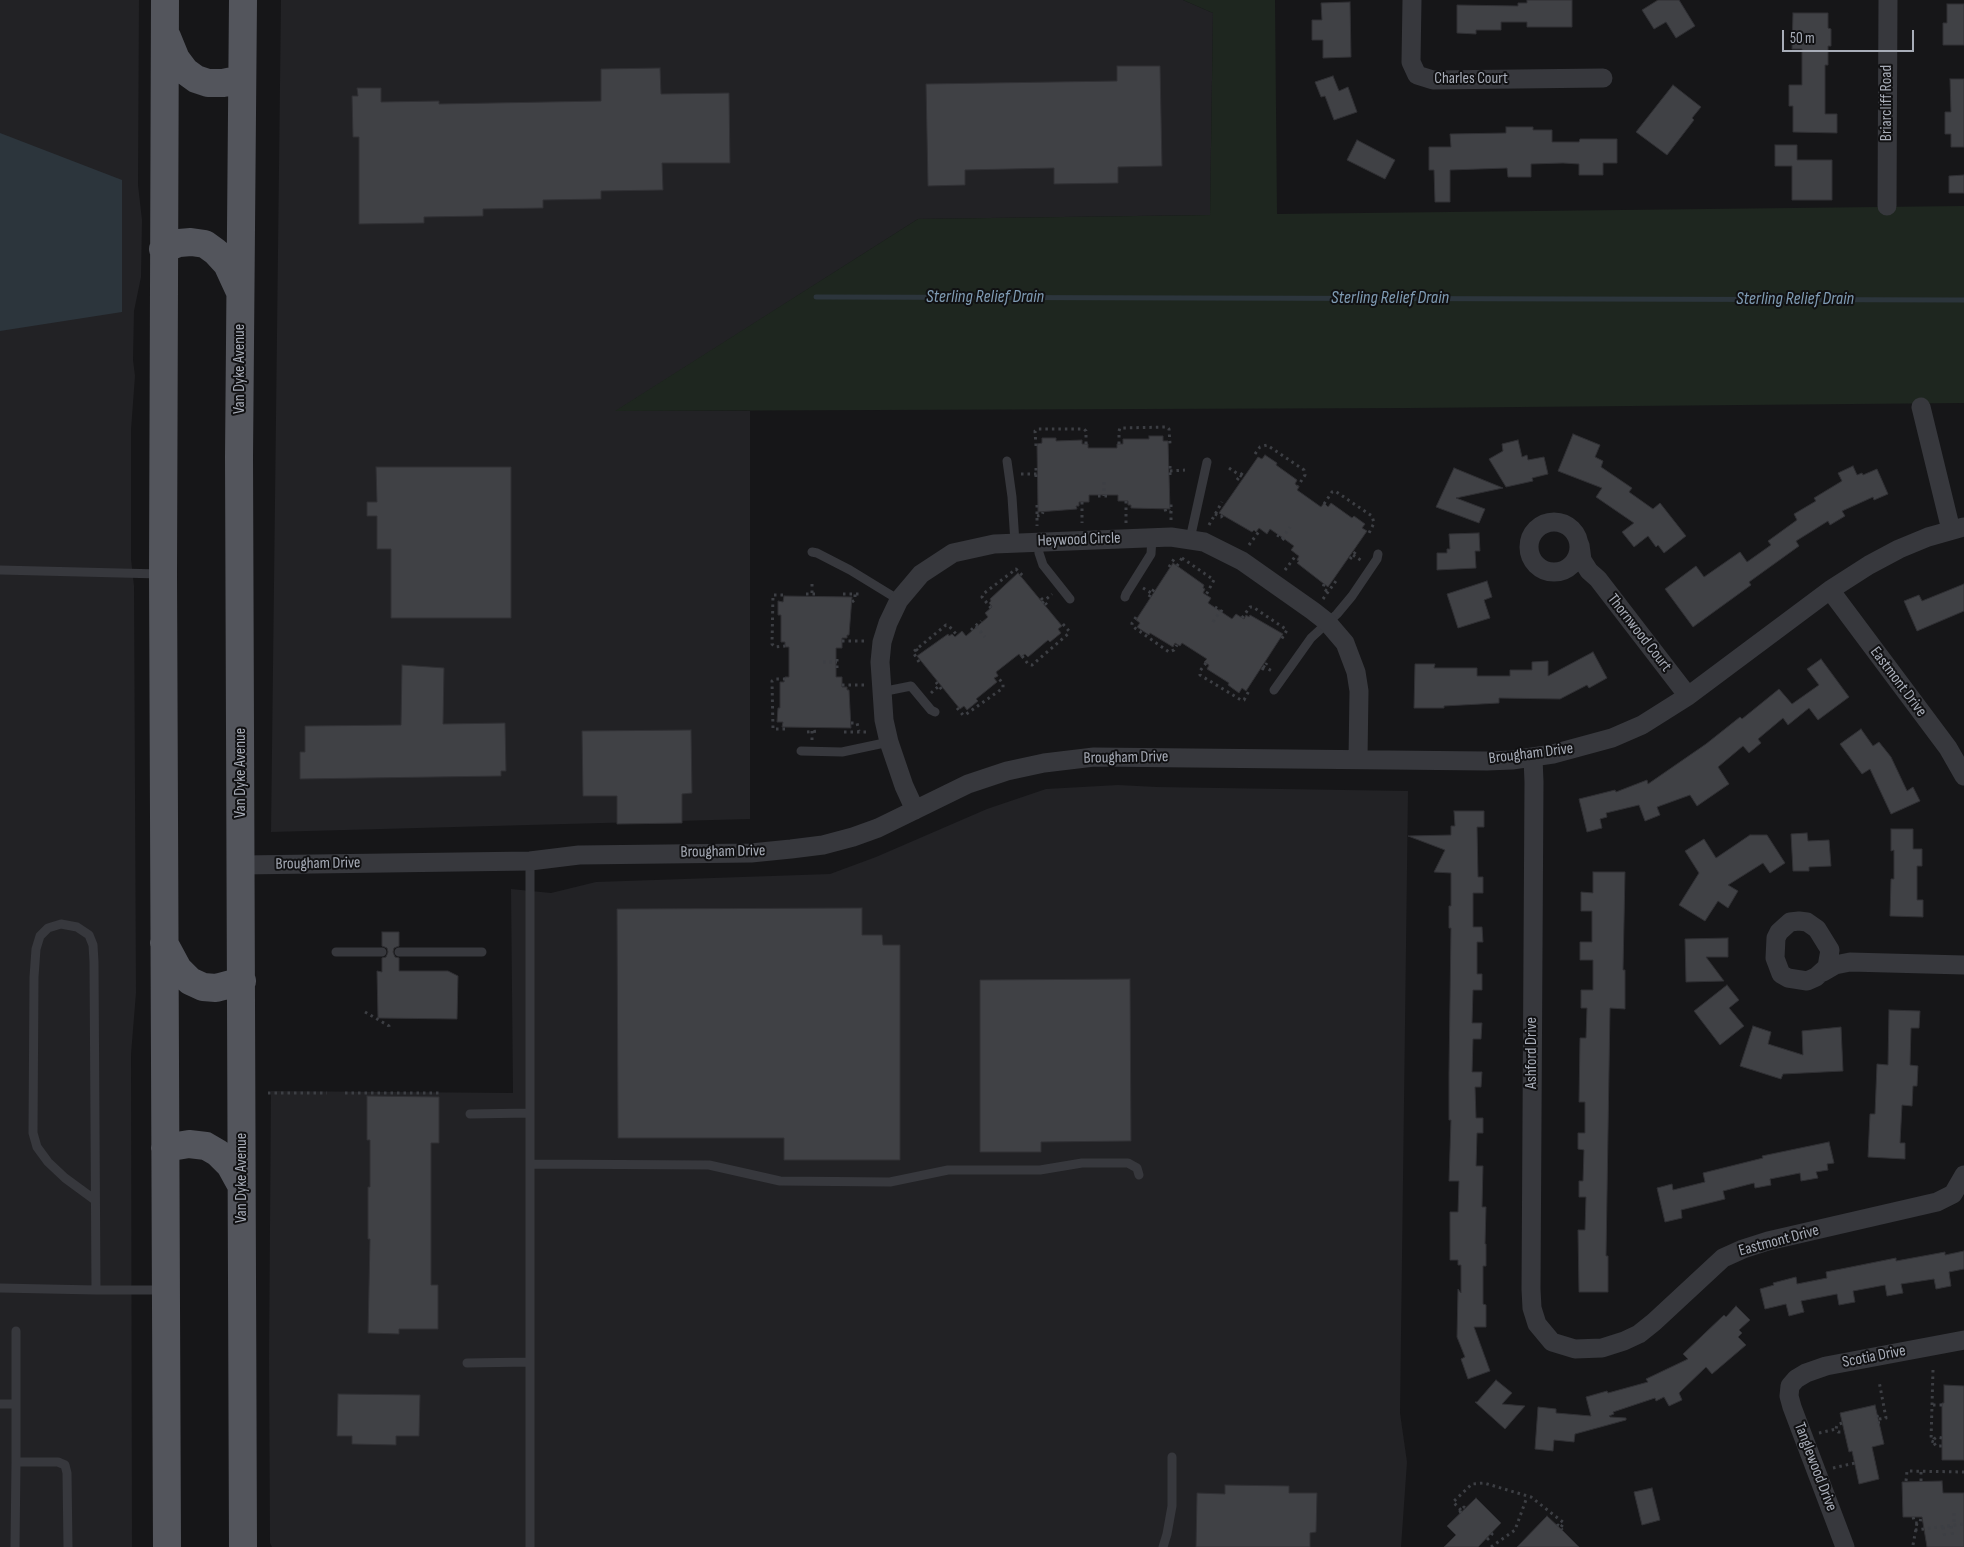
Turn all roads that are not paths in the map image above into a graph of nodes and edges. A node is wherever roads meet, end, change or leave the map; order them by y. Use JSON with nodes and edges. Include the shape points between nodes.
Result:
{"nodes":[{"id":1,"x":165,"y":0,"type":"edge"},
{"id":2,"x":242,"y":0,"type":"edge"},
{"id":3,"x":1412,"y":0,"type":"edge"},
{"id":4,"x":1888,"y":0,"type":"edge"},
{"id":5,"x":165,"y":31,"type":"junction"},
{"id":6,"x":1603,"y":78,"type":"dead end"},
{"id":7,"x":242,"y":79,"type":"junction"},
{"id":8,"x":1887,"y":206,"type":"dead end"},
{"id":9,"x":163,"y":248,"type":"junction"},
{"id":10,"x":240,"y":292,"type":"junction"},
{"id":11,"x":1921,"y":408,"type":"dead end"},
{"id":12,"x":1007,"y":461,"type":"dead end"},
{"id":13,"x":1207,"y":462,"type":"dead end"},
{"id":14,"x":1958,"y":529,"type":"edge"},
{"id":15,"x":1038,"y":534,"type":"junction"},
{"id":16,"x":1152,"y":537,"type":"junction"},
{"id":17,"x":1190,"y":539,"type":"junction"},
{"id":18,"x":1015,"y":543,"type":"junction"},
{"id":19,"x":1580,"y":545,"type":"junction"},
{"id":20,"x":812,"y":552,"type":"dead end"},
{"id":21,"x":1378,"y":554,"type":"dead end"},
{"id":22,"x":0,"y":570,"type":"edge"},
{"id":23,"x":1562,"y":571,"type":"junction"},
{"id":24,"x":1588,"y":571,"type":"junction"},
{"id":25,"x":163,"y":574,"type":"junction"},
{"id":26,"x":1830,"y":590,"type":"junction"},
{"id":27,"x":1125,"y":597,"type":"dead end"},
{"id":28,"x":1070,"y":599,"type":"dead end"},
{"id":29,"x":899,"y":600,"type":"junction"},
{"id":30,"x":1327,"y":622,"type":"junction"},
{"id":31,"x":873,"y":688,"type":"junction"},
{"id":32,"x":1274,"y":690,"type":"dead end"},
{"id":33,"x":1688,"y":696,"type":"junction"},
{"id":34,"x":935,"y":712,"type":"dead end"},
{"id":35,"x":889,"y":742,"type":"junction"},
{"id":36,"x":801,"y":752,"type":"dead end"},
{"id":37,"x":1533,"y":758,"type":"junction"},
{"id":38,"x":1358,"y":759,"type":"junction"},
{"id":39,"x":1964,"y":776,"type":"edge"},
{"id":40,"x":915,"y":810,"type":"junction"},
{"id":41,"x":530,"y":861,"type":"junction"},
{"id":42,"x":242,"y":865,"type":"junction"},
{"id":43,"x":164,"y":943,"type":"junction"},
{"id":44,"x":1830,"y":950,"type":"junction"},
{"id":45,"x":336,"y":952,"type":"dead end"},
{"id":46,"x":382,"y":952,"type":"dead end"},
{"id":47,"x":399,"y":952,"type":"dead end"},
{"id":48,"x":482,"y":952,"type":"dead end"},
{"id":49,"x":1850,"y":962,"type":"junction"},
{"id":50,"x":1964,"y":965,"type":"edge"},
{"id":51,"x":1823,"y":972,"type":"junction"},
{"id":52,"x":242,"y":981,"type":"junction"},
{"id":53,"x":530,"y":1113,"type":"junction"},
{"id":54,"x":470,"y":1114,"type":"dead end"},
{"id":55,"x":165,"y":1148,"type":"junction"},
{"id":56,"x":530,"y":1164,"type":"junction"},
{"id":57,"x":1964,"y":1175,"type":"edge"},
{"id":58,"x":1139,"y":1176,"type":"dead end"},
{"id":59,"x":242,"y":1185,"type":"junction"},
{"id":60,"x":95,"y":1200,"type":"junction"},
{"id":61,"x":0,"y":1288,"type":"edge"},
{"id":62,"x":96,"y":1290,"type":"junction"},
{"id":63,"x":165,"y":1290,"type":"junction"},
{"id":64,"x":16,"y":1331,"type":"dead end"},
{"id":65,"x":1964,"y":1340,"type":"edge"},
{"id":66,"x":1552,"y":1342,"type":"joint"},
{"id":67,"x":529,"y":1362,"type":"junction"},
{"id":68,"x":468,"y":1363,"type":"dead end"},
{"id":69,"x":1790,"y":1386,"type":"joint"},
{"id":70,"x":0,"y":1404,"type":"edge"},
{"id":71,"x":16,"y":1404,"type":"junction"},
{"id":72,"x":1172,"y":1457,"type":"dead end"},
{"id":73,"x":16,"y":1462,"type":"junction"},
{"id":74,"x":15,"y":1547,"type":"edge"},
{"id":75,"x":68,"y":1547,"type":"edge"},
{"id":76,"x":166,"y":1547,"type":"edge"},
{"id":77,"x":243,"y":1547,"type":"edge"},
{"id":78,"x":530,"y":1547,"type":"edge"},
{"id":79,"x":1162,"y":1547,"type":"edge"},
{"id":80,"x":1845,"y":1547,"type":"edge"}],
"edges":[{"from":1,"to":5,"type":"main road"},
{"from":2,"to":7,"type":"main road","name":"Van Dyke Avenue"},
{"from":3,"to":6,"type":"street","name":"Charles Court","via":[[1411,62],[1417,76],[1433,80]]},
{"from":4,"to":8,"type":"street","name":"Briarcliff Road"},
{"from":5,"to":7,"type":"main road","via":[[176,60],[196,79],[208,83]]},
{"from":5,"to":9,"type":"main road"},
{"from":7,"to":10,"type":"main road","name":"Van Dyke Avenue"},
{"from":9,"to":10,"type":"main road","via":[[179,243],[205,244],[226,264]]},
{"from":9,"to":25,"type":"main road"},
{"from":10,"to":42,"type":"main road","name":"Van Dyke Avenue"},
{"from":11,"to":14,"type":"street"},
{"from":12,"to":18,"type":"lane"},
{"from":13,"to":17,"type":"lane"},
{"from":14,"to":26,"type":"street","name":"Brougham Drive","via":[[1899,549]]},
{"from":15,"to":16,"type":"street","name":"Heywood Circle"},
{"from":15,"to":18,"type":"street","name":"Heywood Circle"},
{"from":15,"to":28,"type":"lane","via":[[1043,565]]},
{"from":16,"to":17,"type":"street","name":"Heywood Circle"},
{"from":16,"to":27,"type":"lane","via":[[1151,554]]},
{"from":17,"to":30,"type":"street","name":"Heywood Circle","via":[[1213,546],[1242,561]]},
{"from":18,"to":29,"type":"street","name":"Heywood Circle","via":[[973,547],[952,553],[921,574]]},
{"from":19,"to":23,"type":"street","via":[[1575,561]]},
{"from":19,"to":23,"type":"street","name":"Thornwood Court","via":[[1574,530],[1560,522],[1544,524],[1532,534],[1529,542],[1532,559],[1553,572]]},
{"from":19,"to":24,"type":"street","name":"Thornwood Court"},
{"from":20,"to":29,"type":"lane","via":[[850,570]]},
{"from":21,"to":30,"type":"lane","via":[[1352,596]]},
{"from":22,"to":25,"type":"lane"},
{"from":23,"to":24,"type":"street","name":"Thornwood Court"},
{"from":24,"to":33,"type":"street","name":"Thornwood Court","via":[[1598,579]]},
{"from":25,"to":43,"type":"main road"},
{"from":26,"to":33,"type":"street","name":"Brougham Drive"},
{"from":26,"to":39,"type":"street","name":"Eastmont Drive","via":[[1948,748]]},
{"from":29,"to":31,"type":"street","name":"Heywood Circle","via":[[882,642]]},
{"from":30,"to":32,"type":"lane","via":[[1311,638]]},
{"from":30,"to":38,"type":"street","name":"Heywood Circle","via":[[1345,643],[1356,672],[1359,691]]},
{"from":31,"to":34,"type":"lane","via":[[911,686]]},
{"from":31,"to":35,"type":"street","name":"Heywood Circle"},
{"from":33,"to":37,"type":"street","name":"Brougham Drive","via":[[1642,725],[1612,738]]},
{"from":35,"to":36,"type":"lane","via":[[842,752]]},
{"from":35,"to":40,"type":"street","name":"Heywood Circle"},
{"from":37,"to":38,"type":"street","name":"Brougham Drive","via":[[1486,761]]},
{"from":37,"to":66,"type":"street","name":"Ashford Drive","via":[[1531,1289],[1537,1324]]},
{"from":38,"to":40,"type":"street","name":"Brougham Drive","via":[[1094,757],[1007,771],[968,784]]},
{"from":40,"to":41,"type":"street","name":"Brougham Drive","via":[[878,828],[823,845],[751,852],[580,855]]},
{"from":41,"to":42,"type":"street","name":"Brougham Drive"},
{"from":41,"to":53,"type":"lane"},
{"from":42,"to":52,"type":"main road","name":"Van Dyke Avenue"},
{"from":43,"to":52,"type":"main road","via":[[178,969],[202,987],[216,988]]},
{"from":43,"to":55,"type":"main road"},
{"from":44,"to":49,"type":"street"},
{"from":44,"to":51,"type":"street","via":[[1830,960]]},
{"from":44,"to":51,"type":"street","via":[[1817,928],[1807,922],[1790,922],[1776,938],[1776,958],[1781,974],[1807,981]]},
{"from":45,"to":46,"type":"lane"},
{"from":47,"to":48,"type":"lane"},
{"from":49,"to":50,"type":"street"},
{"from":49,"to":51,"type":"street"},
{"from":52,"to":59,"type":"main road","name":"Van Dyke Avenue"},
{"from":53,"to":54,"type":"lane"},
{"from":53,"to":56,"type":"lane"},
{"from":55,"to":59,"type":"main road","via":[[190,1144],[206,1146],[230,1165]]},
{"from":55,"to":63,"type":"main road"},
{"from":56,"to":58,"type":"lane","via":[[708,1165],[780,1182],[890,1182],[948,1170],[1040,1170],[1082,1163],[1128,1163],[1137,1168]]},
{"from":56,"to":67,"type":"lane"},
{"from":57,"to":66,"type":"street","name":"Eastmont Drive","via":[[1952,1194],[1938,1202],[1743,1248],[1723,1258],[1654,1322],[1624,1341],[1602,1348],[1584,1349]]},
{"from":59,"to":77,"type":"main road","name":"Van Dyke Avenue"},
{"from":60,"to":60,"type":"lane","via":[[93,945],[89,935],[77,927],[61,924],[48,928],[40,936],[36,949],[34,1133],[37,1147],[48,1162]]},
{"from":60,"to":62,"type":"lane"},
{"from":61,"to":62,"type":"lane"},
{"from":62,"to":63,"type":"lane"},
{"from":63,"to":76,"type":"main road"},
{"from":64,"to":71,"type":"lane"},
{"from":65,"to":69,"type":"street","name":"Scotia Drive","via":[[1826,1366],[1806,1373]]},
{"from":67,"to":68,"type":"lane"},
{"from":67,"to":78,"type":"lane"},
{"from":69,"to":80,"type":"street","name":"Tanglewood Drive","via":[[1792,1407]]},
{"from":70,"to":71,"type":"lane"},
{"from":71,"to":73,"type":"lane"},
{"from":72,"to":79,"type":"lane","via":[[1172,1506]]},
{"from":73,"to":74,"type":"lane"},
{"from":73,"to":75,"type":"lane","via":[[58,1462],[65,1465]]}]}
